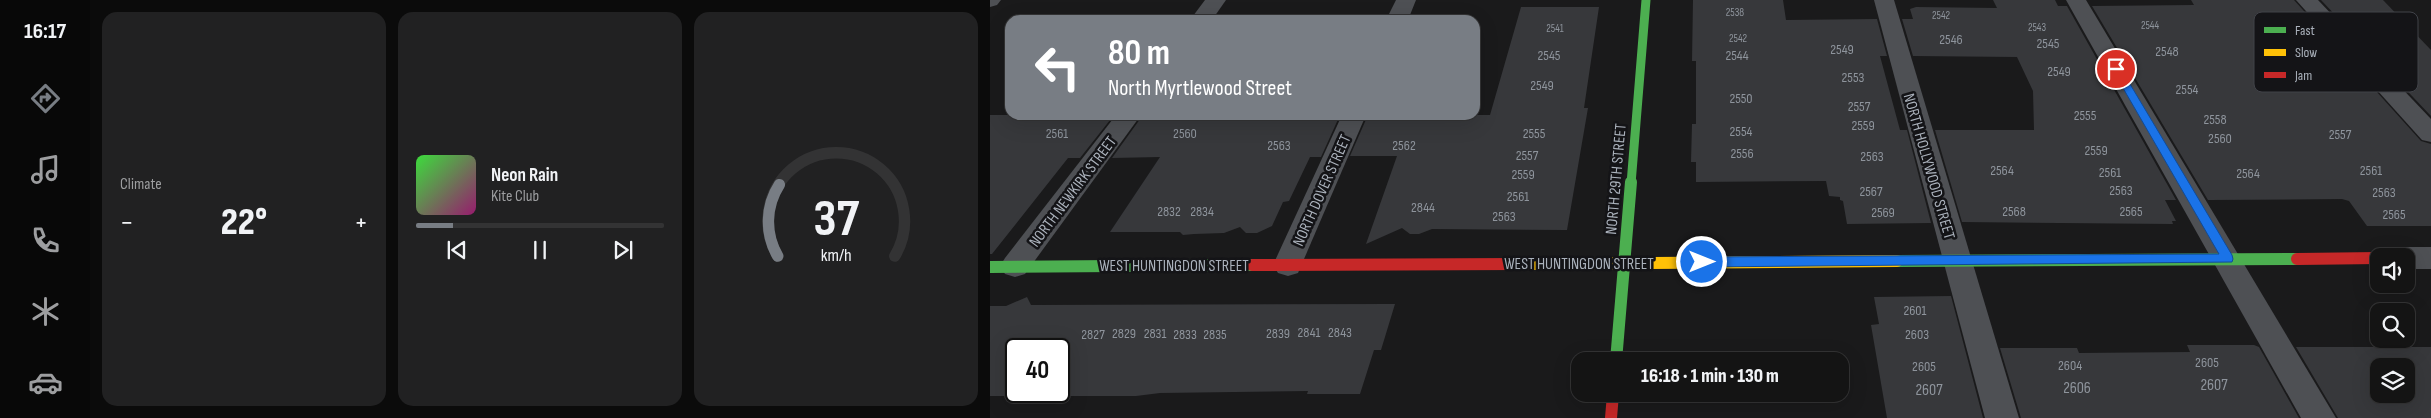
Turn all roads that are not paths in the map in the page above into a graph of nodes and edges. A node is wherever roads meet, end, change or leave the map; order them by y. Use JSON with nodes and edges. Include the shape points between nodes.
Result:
{"nodes":[{"id":1,"x":1216,"y":0,"type":"edge"},
{"id":2,"x":1406,"y":0,"type":"edge"},
{"id":3,"x":1646,"y":0,"type":"edge"},
{"id":4,"x":1884,"y":0,"type":"edge"},
{"id":5,"x":2076,"y":0,"type":"edge"},
{"id":6,"x":2306,"y":0,"type":"edge"},
{"id":7,"x":2317,"y":12,"type":"edge"},
{"id":8,"x":1204,"y":15,"type":"edge"},
{"id":9,"x":1399,"y":15,"type":"edge"},
{"id":10,"x":2392,"y":92,"type":"edge"},
{"id":11,"x":1125,"y":120,"type":"edge"},
{"id":12,"x":1352,"y":120,"type":"edge"},
{"id":13,"x":2431,"y":134,"type":"edge"},
{"id":14,"x":2370,"y":258,"type":"edge"},
{"id":15,"x":2415,"y":258,"type":"edge"},
{"id":16,"x":2431,"y":258,"type":"edge"},
{"id":17,"x":2227,"y":259,"type":"junction"},
{"id":18,"x":1956,"y":261,"type":"junction"},
{"id":19,"x":1624,"y":262,"type":"junction"},
{"id":20,"x":1288,"y":265,"type":"junction"},
{"id":21,"x":1002,"y":266,"type":"edge"},
{"id":22,"x":1617,"y":352,"type":"edge"},
{"id":23,"x":1613,"y":402,"type":"edge"},
{"id":24,"x":1611,"y":418,"type":"edge"},
{"id":25,"x":2002,"y":418,"type":"edge"},
{"id":26,"x":2319,"y":418,"type":"edge"}],
"edges":[{"from":1,"to":8,"type":"street"},
{"from":2,"to":9,"type":"street"},
{"from":3,"to":19,"type":"street","name":"NORTH 29TH STREET"},
{"from":4,"to":18,"type":"street","name":"NORTH HOLLYWOOD STREET"},
{"from":5,"to":17,"type":"street"},
{"from":6,"to":7,"type":"street"},
{"from":10,"to":13,"type":"street"},
{"from":11,"to":21,"type":"street","name":"NORTH NEWKIRK STREET"},
{"from":12,"to":20,"type":"street","name":"NORTH DOVER STREET"},
{"from":14,"to":17,"type":"street","name":"WEST HUNTINGDON STREET"},
{"from":15,"to":16,"type":"street"},
{"from":17,"to":18,"type":"street","name":"WEST HUNTINGDON STREET"},
{"from":17,"to":26,"type":"street"},
{"from":18,"to":19,"type":"street","name":"WEST HUNTINGDON STREET"},
{"from":18,"to":25,"type":"street","name":"NORTH HOLLYWOOD STREET"},
{"from":19,"to":20,"type":"street","name":"WEST HUNTINGDON STREET"},
{"from":19,"to":22,"type":"street","name":"NORTH 29TH STREET"},
{"from":20,"to":21,"type":"street","name":"WEST HUNTINGDON STREET"},
{"from":23,"to":24,"type":"street"}]}
